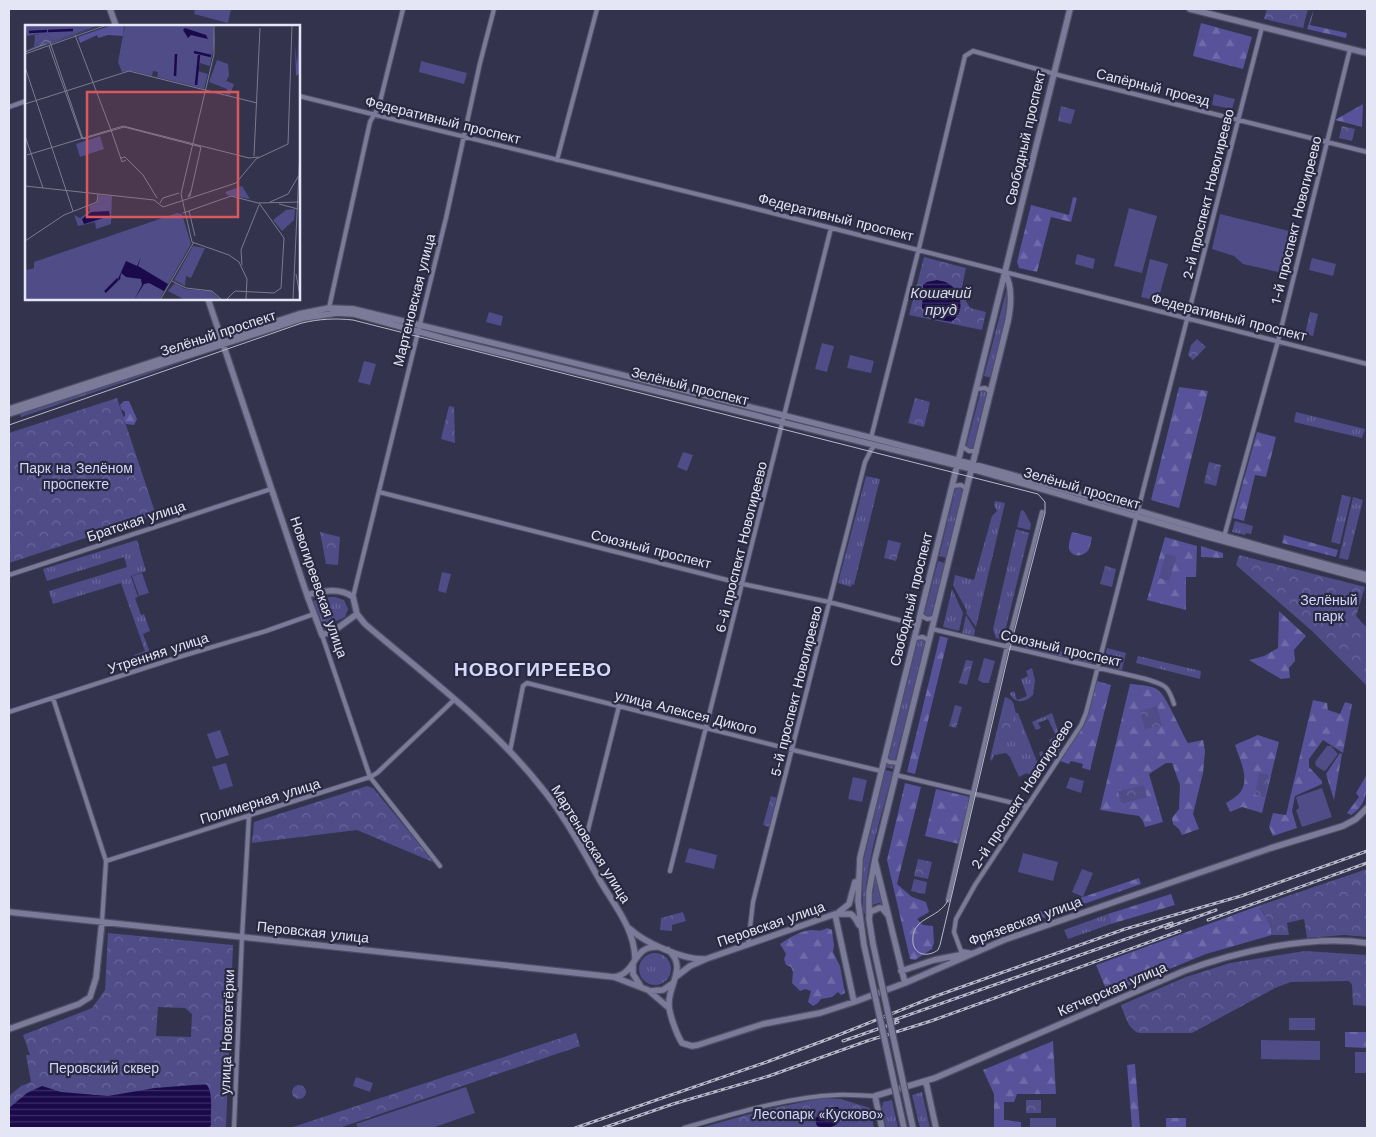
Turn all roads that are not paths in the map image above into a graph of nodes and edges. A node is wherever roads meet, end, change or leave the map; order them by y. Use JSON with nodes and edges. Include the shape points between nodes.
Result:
{"nodes":[{"id":1,"x":110,"y":9,"type":"edge"},
{"id":2,"x":403,"y":9,"type":"edge"},
{"id":3,"x":494,"y":9,"type":"edge"},
{"id":4,"x":597,"y":9,"type":"edge"},
{"id":5,"x":1070,"y":9,"type":"edge"},
{"id":6,"x":1190,"y":9,"type":"edge"},
{"id":7,"x":116,"y":25,"type":"edge"},
{"id":8,"x":1262,"y":27,"type":"junction"},
{"id":9,"x":1350,"y":49,"type":"junction"},
{"id":10,"x":1367,"y":53,"type":"edge"},
{"id":11,"x":965,"y":56,"type":"joint"},
{"id":12,"x":1054,"y":73,"type":"junction"},
{"id":13,"x":300,"y":96,"type":"edge"},
{"id":14,"x":25,"y":101,"type":"edge"},
{"id":15,"x":9,"y":107,"type":"edge"},
{"id":16,"x":374,"y":115,"type":"junction"},
{"id":17,"x":1238,"y":119,"type":"junction"},
{"id":18,"x":464,"y":137,"type":"junction"},
{"id":19,"x":1327,"y":142,"type":"junction"},
{"id":20,"x":1367,"y":152,"type":"edge"},
{"id":21,"x":557,"y":160,"type":"junction"},
{"id":22,"x":831,"y":228,"type":"junction"},
{"id":23,"x":918,"y":250,"type":"junction"},
{"id":24,"x":1005,"y":273,"type":"junction"},
{"id":25,"x":208,"y":300,"type":"edge"},
{"id":26,"x":329,"y":308,"type":"junction"},
{"id":27,"x":1189,"y":319,"type":"junction"},
{"id":28,"x":420,"y":329,"type":"junction"},
{"id":29,"x":1278,"y":341,"type":"junction"},
{"id":30,"x":222,"y":342,"type":"junction"},
{"id":31,"x":1367,"y":364,"type":"edge"},
{"id":32,"x":977,"y":390,"type":"junction"},
{"id":33,"x":991,"y":392,"type":"junction"},
{"id":34,"x":9,"y":409,"type":"edge"},
{"id":35,"x":9,"y":414,"type":"edge"},
{"id":36,"x":784,"y":419,"type":"junction"},
{"id":37,"x":872,"y":442,"type":"junction"},
{"id":38,"x":963,"y":447,"type":"junction"},
{"id":39,"x":976,"y":450,"type":"junction"},
{"id":40,"x":959,"y":463,"type":"junction"},
{"id":41,"x":973,"y":467,"type":"junction"},
{"id":42,"x":953,"y":486,"type":"junction"},
{"id":43,"x":271,"y":489,"type":"junction"},
{"id":44,"x":967,"y":489,"type":"junction"},
{"id":45,"x":379,"y":492,"type":"junction"},
{"id":46,"x":1042,"y":512,"type":"dead end"},
{"id":47,"x":1137,"y":514,"type":"junction"},
{"id":48,"x":1223,"y":539,"type":"junction"},
{"id":49,"x":9,"y":575,"type":"edge"},
{"id":50,"x":1367,"y":575,"type":"edge"},
{"id":51,"x":1367,"y":580,"type":"edge"},
{"id":52,"x":743,"y":584,"type":"junction"},
{"id":53,"x":307,"y":595,"type":"junction"},
{"id":54,"x":353,"y":597,"type":"junction"},
{"id":55,"x":829,"y":602,"type":"junction"},
{"id":56,"x":314,"y":614,"type":"junction"},
{"id":57,"x":357,"y":614,"type":"junction"},
{"id":58,"x":920,"y":615,"type":"junction"},
{"id":59,"x":935,"y":618,"type":"junction"},
{"id":60,"x":918,"y":625,"type":"junction"},
{"id":61,"x":932,"y":629,"type":"junction"},
{"id":62,"x":322,"y":635,"type":"junction"},
{"id":63,"x":915,"y":638,"type":"junction"},
{"id":64,"x":929,"y":641,"type":"junction"},
{"id":65,"x":1007,"y":647,"type":"junction"},
{"id":66,"x":1098,"y":668,"type":"junction"},
{"id":67,"x":53,"y":698,"type":"junction"},
{"id":68,"x":454,"y":700,"type":"junction"},
{"id":69,"x":1174,"y":704,"type":"dead end"},
{"id":70,"x":619,"y":706,"type":"junction"},
{"id":71,"x":9,"y":712,"type":"edge"},
{"id":72,"x":707,"y":728,"type":"junction"},
{"id":73,"x":793,"y":750,"type":"junction"},
{"id":74,"x":510,"y":751,"type":"junction"},
{"id":75,"x":884,"y":758,"type":"junction"},
{"id":76,"x":898,"y":763,"type":"junction"},
{"id":77,"x":881,"y":771,"type":"junction"},
{"id":78,"x":896,"y":775,"type":"junction"},
{"id":79,"x":370,"y":777,"type":"junction"},
{"id":80,"x":973,"y":793,"type":"junction"},
{"id":81,"x":1026,"y":806,"type":"junction"},
{"id":82,"x":1367,"y":808,"type":"edge"},
{"id":83,"x":249,"y":816,"type":"junction"},
{"id":84,"x":583,"y":851,"type":"junction"},
{"id":85,"x":860,"y":858,"type":"junction"},
{"id":86,"x":875,"y":859,"type":"junction"},
{"id":87,"x":106,"y":861,"type":"junction"},
{"id":88,"x":440,"y":866,"type":"dead end"},
{"id":89,"x":670,"y":871,"type":"dead end"},
{"id":90,"x":948,"y":900,"type":"dead end"},
{"id":91,"x":9,"y":912,"type":"edge"},
{"id":92,"x":835,"y":914,"type":"junction"},
{"id":93,"x":888,"y":917,"type":"junction"},
{"id":94,"x":869,"y":919,"type":"junction"},
{"id":95,"x":102,"y":922,"type":"junction"},
{"id":96,"x":627,"y":926,"type":"junction"},
{"id":97,"x":862,"y":934,"type":"junction"},
{"id":98,"x":242,"y":937,"type":"junction"},
{"id":99,"x":1367,"y":943,"type":"edge"},
{"id":100,"x":748,"y":945,"type":"junction"},
{"id":101,"x":665,"y":949,"type":"junction"},
{"id":102,"x":973,"y":953,"type":"junction"},
{"id":103,"x":706,"y":959,"type":"junction"},
{"id":104,"x":634,"y":962,"type":"junction"},
{"id":105,"x":901,"y":971,"type":"junction"},
{"id":106,"x":614,"y":977,"type":"junction"},
{"id":107,"x":676,"y":978,"type":"junction"},
{"id":108,"x":905,"y":983,"type":"junction"},
{"id":109,"x":645,"y":989,"type":"junction"},
{"id":110,"x":854,"y":1002,"type":"junction"},
{"id":111,"x":669,"y":1008,"type":"junction"},
{"id":112,"x":9,"y":1029,"type":"edge"},
{"id":113,"x":926,"y":1082,"type":"junction"},
{"id":114,"x":875,"y":1096,"type":"junction"},
{"id":115,"x":234,"y":1128,"type":"edge"},
{"id":116,"x":684,"y":1128,"type":"edge"},
{"id":117,"x":882,"y":1128,"type":"edge"},
{"id":118,"x":904,"y":1128,"type":"edge"},
{"id":119,"x":913,"y":1128,"type":"edge"},
{"id":120,"x":936,"y":1128,"type":"edge"}],
"edges":[{"from":1,"to":7,"type":"main road"},
{"from":2,"to":16,"type":"street"},
{"from":3,"to":18,"type":"street","name":"Мартеновская улица"},
{"from":4,"to":21,"type":"street"},
{"from":5,"to":12,"type":"main road","name":"Свободный проспект"},
{"from":6,"to":8,"type":"main road"},
{"from":8,"to":9,"type":"main road"},
{"from":8,"to":17,"type":"street","name":"2-й проспект Новогиреево"},
{"from":9,"to":10,"type":"main road"},
{"from":9,"to":19,"type":"street","name":"1-й проспект Новогиреево"},
{"from":11,"to":12,"type":"street","name":"Сапёрный проезд","via":[[973,51]]},
{"from":11,"to":23,"type":"street","name":"5-й проспект Новогиреево"},
{"from":12,"to":17,"type":"street","name":"Сапёрный проезд"},
{"from":12,"to":24,"type":"main road","name":"Свободный проспект"},
{"from":13,"to":16,"type":"street","name":"Федеративный проспект"},
{"from":14,"to":15,"type":"street"},
{"from":16,"to":18,"type":"street","name":"Федеративный проспект"},
{"from":16,"to":26,"type":"street"},
{"from":17,"to":19,"type":"street","name":"Сапёрный проезд"},
{"from":17,"to":27,"type":"street","name":"2-й проспект Новогиреево"},
{"from":18,"to":21,"type":"street","name":"Федеративный проспект"},
{"from":18,"to":28,"type":"street","name":"Мартеновская улица"},
{"from":19,"to":20,"type":"street","name":"Сапёрный проезд"},
{"from":19,"to":29,"type":"street","name":"1-й проспект Новогиреево"},
{"from":21,"to":22,"type":"street","name":"Федеративный проспект"},
{"from":22,"to":23,"type":"street","name":"Федеративный проспект"},
{"from":22,"to":36,"type":"street","name":"6-й проспект Новогиреево"},
{"from":23,"to":24,"type":"street","name":"Федеративный проспект"},
{"from":23,"to":37,"type":"street","name":"5-й проспект Новогиреево"},
{"from":24,"to":27,"type":"street","name":"Федеративный проспект"},
{"from":24,"to":32,"type":"main road","name":"Свободный проспект"},
{"from":24,"to":33,"type":"main road","name":"Свободный проспект","via":[[1010,292],[1010,314]]},
{"from":25,"to":30,"type":"main road","name":"Новогиреевская улица"},
{"from":26,"to":28,"type":"main road","name":"Зелёный проспект","via":[[353,309]]},
{"from":26,"to":30,"type":"main road","name":"Зелёный проспект","via":[[299,314]]},
{"from":27,"to":29,"type":"street","name":"Федеративный проспект"},
{"from":27,"to":47,"type":"street","name":"2-й проспект Новогиреево"},
{"from":28,"to":30,"type":"main road","name":"Зелёный проспект","via":[[337,313],[304,318]]},
{"from":28,"to":36,"type":"main road","name":"Зелёный проспект"},
{"from":28,"to":45,"type":"street","name":"Мартеновская улица"},
{"from":29,"to":31,"type":"street","name":"Федеративный проспект"},
{"from":29,"to":48,"type":"street","name":"1-й проспект Новогиреево"},
{"from":30,"to":34,"type":"main road","name":"Зелёный проспект"},
{"from":30,"to":35,"type":"main road","name":"Зелёный проспект"},
{"from":30,"to":43,"type":"main road","name":"Новогиреевская улица"},
{"from":32,"to":33,"type":"street","via":[[985,388]]},
{"from":32,"to":38,"type":"main road","name":"Свободный проспект"},
{"from":33,"to":39,"type":"main road","name":"Свободный проспект"},
{"from":36,"to":37,"type":"main road","name":"Зелёный проспект"},
{"from":36,"to":52,"type":"street","name":"6-й проспект Новогиреево"},
{"from":37,"to":40,"type":"main road","name":"Зелёный проспект"},
{"from":37,"to":55,"type":"street","name":"5-й проспект Новогиреево"},
{"from":38,"to":39,"type":"street","via":[[969,451]]},
{"from":38,"to":40,"type":"main road","name":"Свободный проспект"},
{"from":39,"to":41,"type":"main road","name":"Свободный проспект"},
{"from":40,"to":41,"type":"main road","name":"Зелёный проспект"},
{"from":40,"to":42,"type":"main road","name":"Свободный проспект"},
{"from":41,"to":44,"type":"main road","name":"Свободный проспект"},
{"from":41,"to":47,"type":"main road","name":"Зелёный проспект"},
{"from":42,"to":44,"type":"street","via":[[961,485]]},
{"from":42,"to":58,"type":"main road","name":"Свободный проспект"},
{"from":43,"to":49,"type":"street","name":"Братская улица"},
{"from":43,"to":53,"type":"main road","name":"Новогиреевская улица"},
{"from":44,"to":59,"type":"main road","name":"Свободный проспект"},
{"from":45,"to":52,"type":"street","name":"Союзный проспект"},
{"from":45,"to":54,"type":"street","name":"Мартеновская улица"},
{"from":46,"to":65,"type":"street"},
{"from":47,"to":48,"type":"main road","name":"Зелёный проспект"},
{"from":47,"to":66,"type":"street","name":"2-й проспект Новогиреево"},
{"from":48,"to":50,"type":"main road","name":"Зелёный проспект"},
{"from":48,"to":51,"type":"main road","name":"Зелёный проспект"},
{"from":52,"to":55,"type":"street","name":"Союзный проспект"},
{"from":52,"to":72,"type":"street","name":"6-й проспект Новогиреево"},
{"from":53,"to":54,"type":"main road","via":[[339,591]]},
{"from":53,"to":56,"type":"main road","name":"Новогиреевская улица"},
{"from":54,"to":57,"type":"main road"},
{"from":55,"to":60,"type":"street","name":"Союзный проспект"},
{"from":55,"to":73,"type":"street","name":"5-й проспект Новогиреево"},
{"from":56,"to":62,"type":"main road","name":"Новогиреевская улица"},
{"from":56,"to":67,"type":"street","name":"Утренняя улица"},
{"from":57,"to":62,"type":"main road"},
{"from":57,"to":68,"type":"main road","name":"Мартеновская улица"},
{"from":58,"to":59,"type":"street","via":[[927,619]]},
{"from":58,"to":60,"type":"main road","name":"Свободный проспект"},
{"from":59,"to":61,"type":"main road","name":"Свободный проспект"},
{"from":60,"to":63,"type":"main road","name":"Свободный проспект"},
{"from":61,"to":64,"type":"main road","name":"Свободный проспект"},
{"from":61,"to":65,"type":"street","name":"Союзный проспект"},
{"from":62,"to":79,"type":"street","name":"Новогиреевская улица"},
{"from":63,"to":64,"type":"street"},
{"from":63,"to":75,"type":"main road","name":"Свободный проспект"},
{"from":64,"to":76,"type":"main road","name":"Свободный проспект"},
{"from":65,"to":66,"type":"street","name":"Союзный проспект"},
{"from":65,"to":80,"type":"street"},
{"from":66,"to":69,"type":"street","name":"Союзный проспект","via":[[1162,685],[1170,690]]},
{"from":66,"to":81,"type":"street","name":"2-й проспект Новогиреево","via":[[1083,721]]},
{"from":67,"to":71,"type":"street","name":"Утренняя улица"},
{"from":67,"to":87,"type":"street"},
{"from":68,"to":74,"type":"main road","name":"Мартеновская улица"},
{"from":68,"to":79,"type":"street","name":"Полимерная улица"},
{"from":70,"to":72,"type":"street","name":"улица Алексея Дикого"},
{"from":70,"to":74,"type":"street","name":"улица Алексея Дикого","via":[[524,684]]},
{"from":70,"to":84,"type":"street"},
{"from":72,"to":73,"type":"street","name":"улица Алексея Дикого"},
{"from":72,"to":89,"type":"street","name":"6-й проспект Новогиреево"},
{"from":73,"to":77,"type":"street","name":"улица Алексея Дикого"},
{"from":73,"to":100,"type":"street","name":"5-й проспект Новогиреево","via":[[753,902]]},
{"from":74,"to":84,"type":"main road","name":"Мартеновская улица","via":[[550,799]]},
{"from":75,"to":76,"type":"street"},
{"from":75,"to":77,"type":"main road","name":"Свободный проспект"},
{"from":76,"to":78,"type":"main road","name":"Свободный проспект"},
{"from":77,"to":85,"type":"main road","name":"Свободный проспект"},
{"from":78,"to":80,"type":"street"},
{"from":78,"to":86,"type":"main road","name":"Свободный проспект"},
{"from":79,"to":83,"type":"street","name":"Полимерная улица"},
{"from":79,"to":88,"type":"street","name":"Новогиреевская улица"},
{"from":80,"to":81,"type":"street"},
{"from":80,"to":90,"type":"street"},
{"from":81,"to":102,"type":"street","name":"2-й проспект Новогиреево","via":[[955,922],[954,932],[959,947]]},
{"from":82,"to":102,"type":"main road","name":"Фрязевская улица","via":[[1343,826],[1271,848]]},
{"from":83,"to":87,"type":"street","name":"Полимерная улица"},
{"from":83,"to":98,"type":"street","name":"улица Новотетёрки"},
{"from":84,"to":96,"type":"main road","name":"Мартеновская улица"},
{"from":85,"to":92,"type":"main road","via":[[850,900],[843,910]]},
{"from":85,"to":97,"type":"main road","name":"Свободный проспект","via":[[858,895]]},
{"from":86,"to":93,"type":"main road"},
{"from":86,"to":94,"type":"main road","name":"Свободный проспект","via":[[869,892]]},
{"from":87,"to":95,"type":"street"},
{"from":91,"to":95,"type":"main road","name":"Перовская улица"},
{"from":92,"to":97,"type":"main road","name":"Перовская улица","via":[[853,915]]},
{"from":92,"to":100,"type":"main road","name":"Перовская улица"},
{"from":92,"to":110,"type":"main road"},
{"from":93,"to":94,"type":"main road","via":[[882,908],[876,908],[870,912]]},
{"from":93,"to":105,"type":"main road"},
{"from":94,"to":119,"type":"main road","name":"Свободный проспект","bridge":true},
{"from":95,"to":98,"type":"main road","name":"Перовская улица"},
{"from":95,"to":112,"type":"main road","via":[[96,978],[90,997]]},
{"from":96,"to":101,"type":"main road"},
{"from":96,"to":104,"type":"main road","via":[[633,942]]},
{"from":97,"to":118,"type":"main road","name":"Свободный проспект","bridge":true},
{"from":98,"to":106,"type":"main road","name":"Перовская улица"},
{"from":98,"to":115,"type":"street","name":"улица Новотетёрки"},
{"from":99,"to":113,"type":"main road","name":"Кетчерская улица","via":[[1348,940],[1309,943],[1217,959]]},
{"from":100,"to":103,"type":"main road","name":"Перовская улица"},
{"from":101,"to":103,"type":"main road"},
{"from":101,"to":104,"type":"main road","via":[[657,946],[648,948],[640,952]]},
{"from":101,"to":107,"type":"main road","via":[[676,961]]},
{"from":102,"to":105,"type":"main road","via":[[934,960]]},
{"from":102,"to":108,"type":"main road","name":"Фрязевская улица"},
{"from":103,"to":107,"type":"main road","name":"Перовская улица","via":[[690,966]]},
{"from":104,"to":106,"type":"main road","via":[[625,974]]},
{"from":104,"to":109,"type":"main road","via":[[635,979]]},
{"from":105,"to":108,"type":"main road"},
{"from":106,"to":109,"type":"main road","name":"Перовская улица"},
{"from":107,"to":109,"type":"main road","via":[[663,990]]},
{"from":107,"to":111,"type":"main road","via":[[669,996]]},
{"from":108,"to":110,"type":"main road","name":"Фрязевская улица"},
{"from":109,"to":111,"type":"main road"},
{"from":110,"to":111,"type":"main road","name":"Фрязевская улица","via":[[820,1013],[763,1024],[698,1045],[686,1045],[680,1039]]},
{"from":113,"to":114,"type":"main road","name":"Кетчерская улица"},
{"from":113,"to":120,"type":"main road"},
{"from":114,"to":116,"type":"street","via":[[819,1096]]},
{"from":114,"to":117,"type":"main road"}]}
